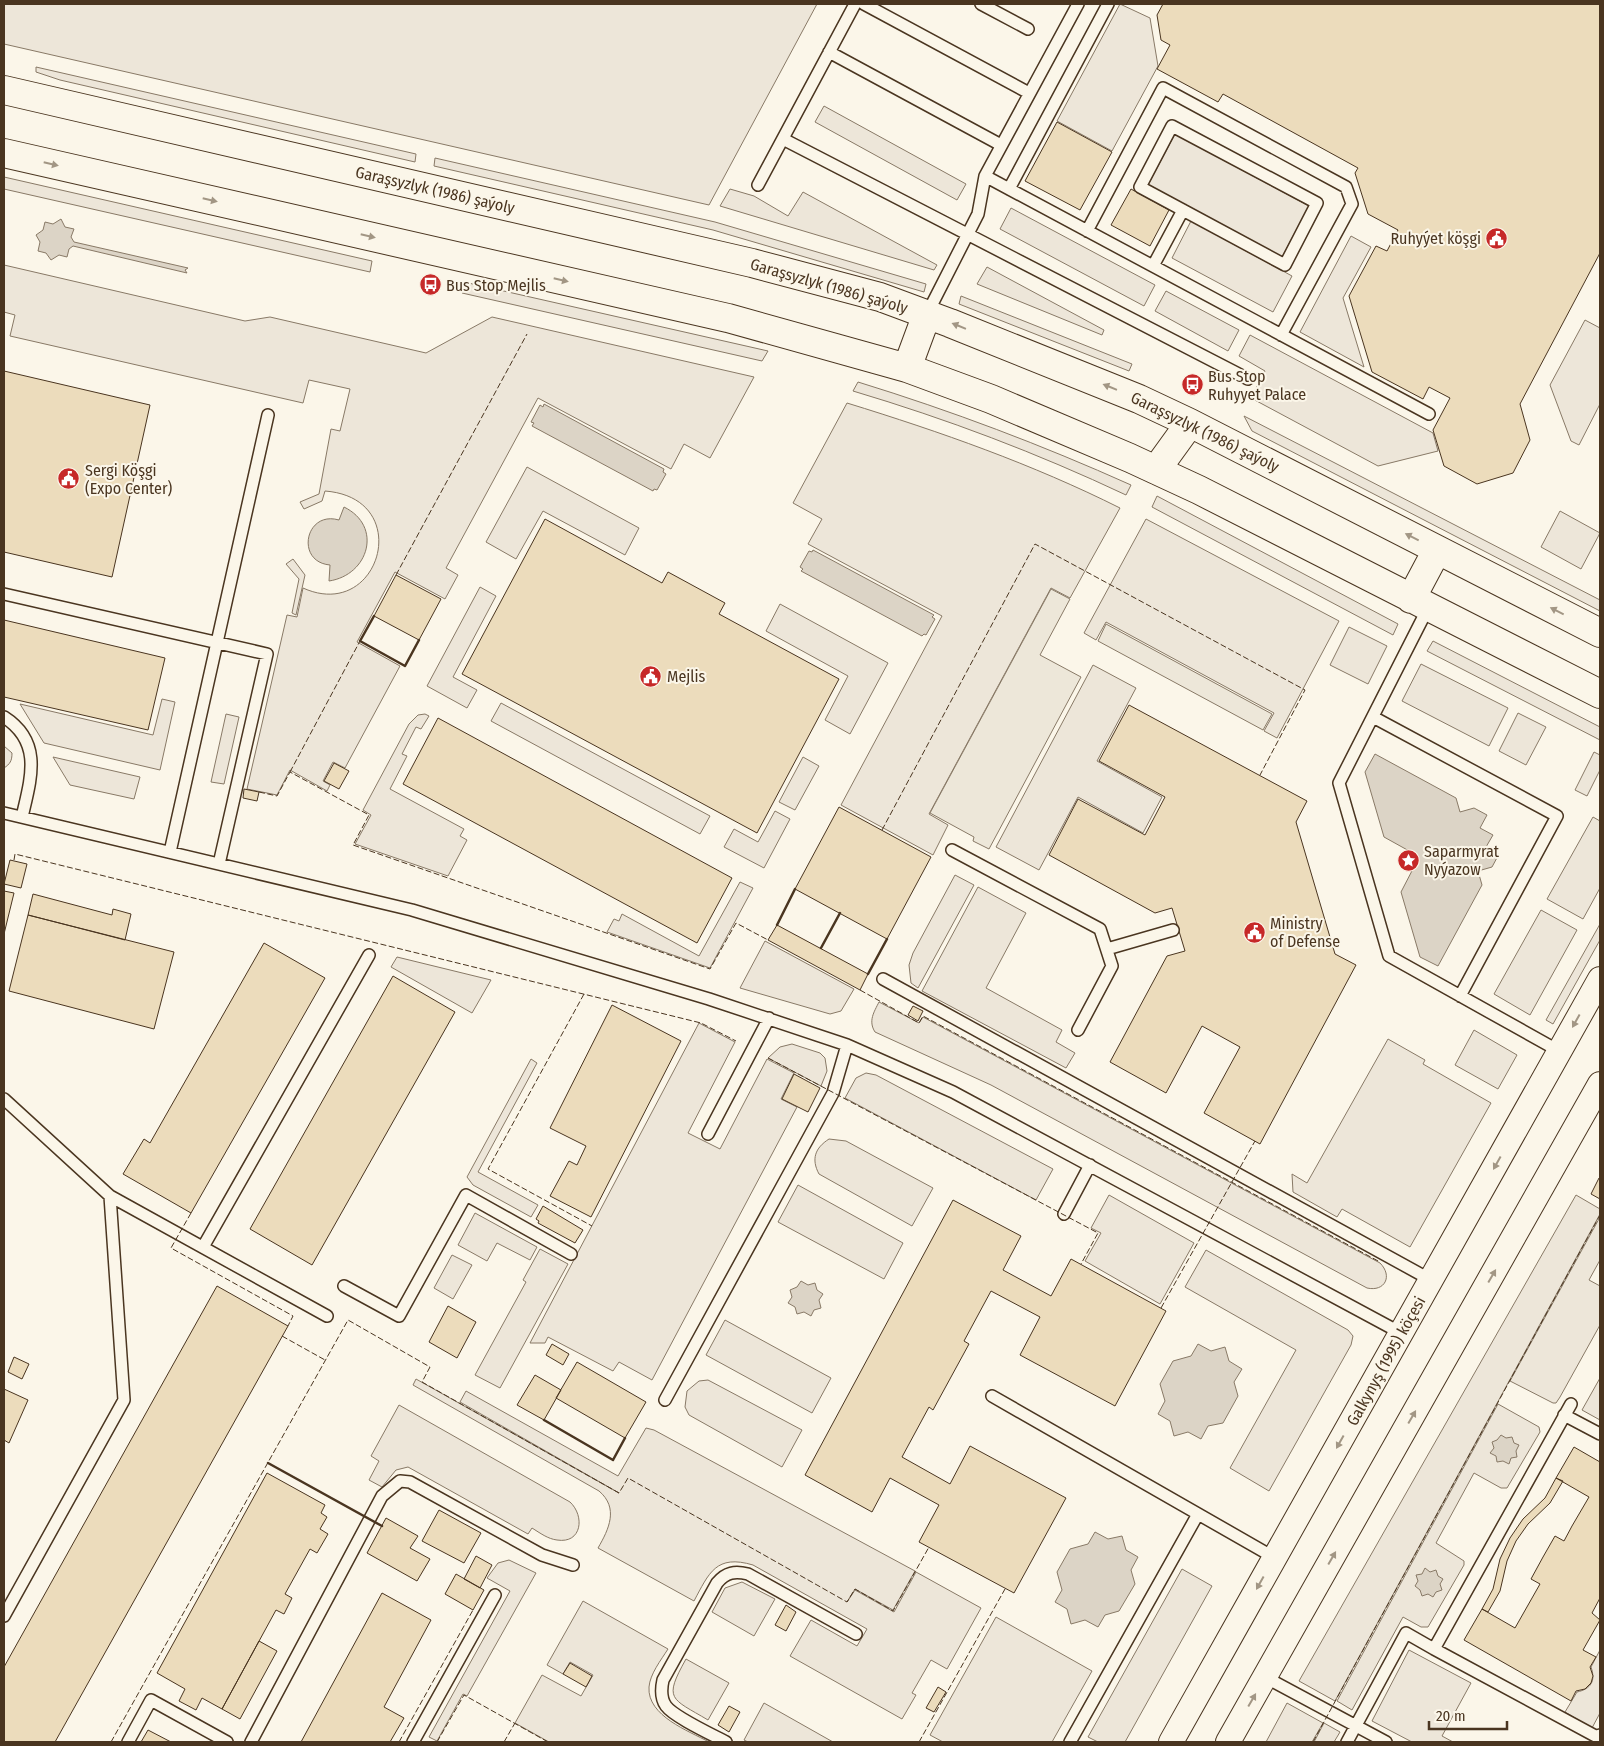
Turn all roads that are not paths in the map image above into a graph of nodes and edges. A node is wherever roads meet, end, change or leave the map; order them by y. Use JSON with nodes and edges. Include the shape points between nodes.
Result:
{"nodes":[{"id":1,"x":855,"y":4,"type":"edge"},
{"id":2,"x":864,"y":4,"type":"edge"},
{"id":3,"x":981,"y":4,"type":"edge"},
{"id":4,"x":1078,"y":4,"type":"edge"},
{"id":5,"x":1108,"y":4,"type":"edge"},
{"id":6,"x":1028,"y":29,"type":"dead end"},
{"id":7,"x":829,"y":52,"type":"junction"},
{"id":8,"x":4,"y":90,"type":"edge"},
{"id":9,"x":1029,"y":93,"type":"junction"},
{"id":10,"x":783,"y":139,"type":"junction"},
{"id":11,"x":1001,"y":145,"type":"junction"},
{"id":12,"x":4,"y":153,"type":"edge"},
{"id":13,"x":984,"y":176,"type":"junction"},
{"id":14,"x":758,"y":185,"type":"dead end"},
{"id":15,"x":1009,"y":189,"type":"junction"},
{"id":16,"x":1183,"y":210,"type":"junction"},
{"id":17,"x":1087,"y":230,"type":"junction"},
{"id":18,"x":968,"y":235,"type":"junction"},
{"id":19,"x":1153,"y":266,"type":"junction"},
{"id":20,"x":927,"y":314,"type":"junction"},
{"id":21,"x":1281,"y":335,"type":"junction"},
{"id":22,"x":908,"y":368,"type":"junction"},
{"id":23,"x":1248,"y":379,"type":"dead end"},
{"id":24,"x":1429,"y":414,"type":"dead end"},
{"id":25,"x":268,"y":415,"type":"dead end"},
{"id":26,"x":1190,"y":423,"type":"junction"},
{"id":27,"x":1156,"y":470,"type":"junction"},
{"id":28,"x":1437,"y":550,"type":"junction"},
{"id":29,"x":4,"y":594,"type":"edge"},
{"id":30,"x":1420,"y":603,"type":"junction"},
{"id":31,"x":1600,"y":633,"type":"edge"},
{"id":32,"x":217,"y":642,"type":"junction"},
{"id":33,"x":1600,"y":694,"type":"edge"},
{"id":34,"x":4,"y":717,"type":"edge"},
{"id":35,"x":1373,"y":717,"type":"junction"},
{"id":36,"x":4,"y":812,"type":"edge"},
{"id":37,"x":22,"y":817,"type":"junction"},
{"id":38,"x":952,"y":850,"type":"dead end"},
{"id":39,"x":170,"y":852,"type":"junction"},
{"id":40,"x":219,"y":864,"type":"junction"},
{"id":41,"x":1173,"y":930,"type":"dead end"},
{"id":42,"x":1106,"y":949,"type":"junction"},
{"id":43,"x":369,"y":955,"type":"dead end"},
{"id":44,"x":883,"y":979,"type":"dead end"},
{"id":45,"x":1600,"y":979,"type":"edge"},
{"id":46,"x":1460,"y":996,"type":"junction"},
{"id":47,"x":769,"y":1018,"type":"junction"},
{"id":48,"x":1078,"y":1030,"type":"dead end"},
{"id":49,"x":847,"y":1045,"type":"junction"},
{"id":50,"x":1560,"y":1051,"type":"junction"},
{"id":51,"x":1598,"y":1095,"type":"edge"},
{"id":52,"x":4,"y":1099,"type":"edge"},
{"id":53,"x":708,"y":1134,"type":"dead end"},
{"id":54,"x":1090,"y":1165,"type":"junction"},
{"id":55,"x":110,"y":1196,"type":"junction"},
{"id":56,"x":1064,"y":1214,"type":"dead end"},
{"id":57,"x":203,"y":1247,"type":"junction"},
{"id":58,"x":571,"y":1254,"type":"dead end"},
{"id":59,"x":1431,"y":1280,"type":"junction"},
{"id":60,"x":344,"y":1286,"type":"dead end"},
{"id":61,"x":327,"y":1316,"type":"dead end"},
{"id":62,"x":1401,"y":1333,"type":"junction"},
{"id":63,"x":992,"y":1396,"type":"dead end"},
{"id":64,"x":665,"y":1400,"type":"dead end"},
{"id":65,"x":1571,"y":1404,"type":"dead end"},
{"id":66,"x":1564,"y":1415,"type":"junction"},
{"id":67,"x":1600,"y":1434,"type":"edge"},
{"id":68,"x":1198,"y":1514,"type":"junction"},
{"id":69,"x":1275,"y":1558,"type":"junction"},
{"id":70,"x":574,"y":1565,"type":"dead end"},
{"id":71,"x":495,"y":1595,"type":"dead end"},
{"id":72,"x":4,"y":1616,"type":"edge"},
{"id":73,"x":856,"y":1634,"type":"dead end"},
{"id":74,"x":1434,"y":1649,"type":"junction"},
{"id":75,"x":1265,"y":1677,"type":"junction"},
{"id":76,"x":1356,"y":1726,"type":"junction"},
{"id":77,"x":1600,"y":1735,"type":"edge"},
{"id":78,"x":128,"y":1742,"type":"edge"},
{"id":79,"x":227,"y":1742,"type":"edge"},
{"id":80,"x":251,"y":1742,"type":"edge"},
{"id":81,"x":412,"y":1742,"type":"edge"},
{"id":82,"x":726,"y":1742,"type":"edge"},
{"id":83,"x":1070,"y":1742,"type":"edge"},
{"id":84,"x":1171,"y":1742,"type":"edge"},
{"id":85,"x":1228,"y":1742,"type":"edge"},
{"id":86,"x":1347,"y":1742,"type":"edge"},
{"id":87,"x":1386,"y":1742,"type":"edge"}],
"edges":[{"from":1,"to":7,"type":"lane"},
{"from":2,"to":9,"type":"lane"},
{"from":3,"to":6,"type":"lane"},
{"from":4,"to":9,"type":"lane"},
{"from":5,"to":15,"type":"lane"},
{"from":7,"to":10,"type":"lane"},
{"from":7,"to":11,"type":"lane"},
{"from":8,"to":20,"type":"main road","name":"Garaşsyzlyk (1986) şaýoly","via":[[752,264],[880,297]]},
{"from":9,"to":11,"type":"lane"},
{"from":10,"to":14,"type":"lane"},
{"from":10,"to":18,"type":"lane"},
{"from":11,"to":13,"type":"lane"},
{"from":12,"to":22,"type":"main road","one_way":true,"via":[[728,318]]},
{"from":13,"to":15,"type":"lane"},
{"from":13,"to":18,"type":"lane","via":[[978,214]]},
{"from":15,"to":17,"type":"lane"},
{"from":16,"to":16,"type":"lane","via":[[1140,187],[1172,126],[1317,204],[1284,265]]},
{"from":16,"to":19,"type":"lane"},
{"from":17,"to":19,"type":"lane"},
{"from":17,"to":21,"type":"lane","via":[[1163,88],[1337,182],[1346,187],[1352,204]]},
{"from":18,"to":20,"type":"lane"},
{"from":18,"to":23,"type":"lane"},
{"from":19,"to":21,"type":"lane"},
{"from":20,"to":22,"type":"main road"},
{"from":26,"to":20,"type":"main road","name":"Garaşsyzlyk (1986) şaýoly","one_way":true,"via":[[1139,399]]},
{"from":21,"to":24,"type":"lane"},
{"from":22,"to":27,"type":"main road","via":[[1062,428]]},
{"from":25,"to":32,"type":"lane"},
{"from":26,"to":27,"type":"main road"},
{"from":28,"to":26,"type":"main road","name":"Garaşsyzlyk (1986) şaýoly","one_way":true},
{"from":27,"to":30,"type":"main road"},
{"from":28,"to":30,"type":"main road"},
{"from":31,"to":28,"type":"main road","name":"Garaşsyzlyk (1986) şaýoly","one_way":true},
{"from":29,"to":32,"type":"lane"},
{"from":30,"to":33,"type":"main road"},
{"from":30,"to":35,"type":"lane"},
{"from":32,"to":39,"type":"lane"},
{"from":32,"to":40,"type":"lane","via":[[267,654]]},
{"from":34,"to":37,"type":"lane","via":[[22,732],[32,754]]},
{"from":35,"to":46,"type":"lane","via":[[1339,783],[1389,956]]},
{"from":35,"to":46,"type":"lane","via":[[1557,816]]},
{"from":36,"to":37,"type":"lane"},
{"from":37,"to":39,"type":"lane"},
{"from":38,"to":42,"type":"lane","via":[[1100,929]]},
{"from":39,"to":40,"type":"lane"},
{"from":40,"to":47,"type":"lane","via":[[412,910]]},
{"from":41,"to":42,"type":"lane"},
{"from":42,"to":48,"type":"lane","via":[[1112,966]]},
{"from":43,"to":57,"type":"lane"},
{"from":44,"to":59,"type":"lane"},
{"from":45,"to":50,"type":"street","name":"Galkynyş (1995) köçesi","one_way":true},
{"from":46,"to":50,"type":"lane"},
{"from":47,"to":49,"type":"lane"},
{"from":47,"to":53,"type":"lane"},
{"from":49,"to":54,"type":"lane","via":[[953,1092]]},
{"from":49,"to":64,"type":"lane","via":[[833,1093]]},
{"from":50,"to":59,"type":"street","name":"Galkynyş (1995) köçesi","one_way":true},
{"from":75,"to":51,"type":"street","one_way":true},
{"from":52,"to":55,"type":"lane"},
{"from":54,"to":56,"type":"lane"},
{"from":54,"to":62,"type":"lane"},
{"from":55,"to":57,"type":"lane"},
{"from":55,"to":72,"type":"lane","via":[[124,1400]]},
{"from":57,"to":61,"type":"lane"},
{"from":58,"to":60,"type":"lane","via":[[466,1195],[399,1316]]},
{"from":59,"to":62,"type":"street","name":"Galkynyş (1995) köçesi"},
{"from":62,"to":69,"type":"street","name":"Galkynyş (1995) köçesi","one_way":true},
{"from":63,"to":68,"type":"lane"},
{"from":65,"to":66,"type":"lane"},
{"from":66,"to":67,"type":"lane"},
{"from":66,"to":74,"type":"lane"},
{"from":68,"to":69,"type":"lane"},
{"from":68,"to":83,"type":"lane"},
{"from":69,"to":84,"type":"street","name":"Galkynyş (1995) köçesi","one_way":true},
{"from":70,"to":80,"type":"lane","via":[[542,1555],[410,1482],[400,1481],[382,1496]]},
{"from":71,"to":81,"type":"lane"},
{"from":73,"to":82,"type":"lane","via":[[748,1574],[723,1576],[661,1688],[666,1706],[671,1711]]},
{"from":74,"to":76,"type":"lane","via":[[1406,1633]]},
{"from":74,"to":77,"type":"lane","via":[[1598,1738]]},
{"from":75,"to":76,"type":"lane"},
{"from":85,"to":75,"type":"street","one_way":true},
{"from":76,"to":86,"type":"lane"},
{"from":76,"to":87,"type":"lane"},
{"from":78,"to":79,"type":"lane","via":[[151,1700]]}]}
